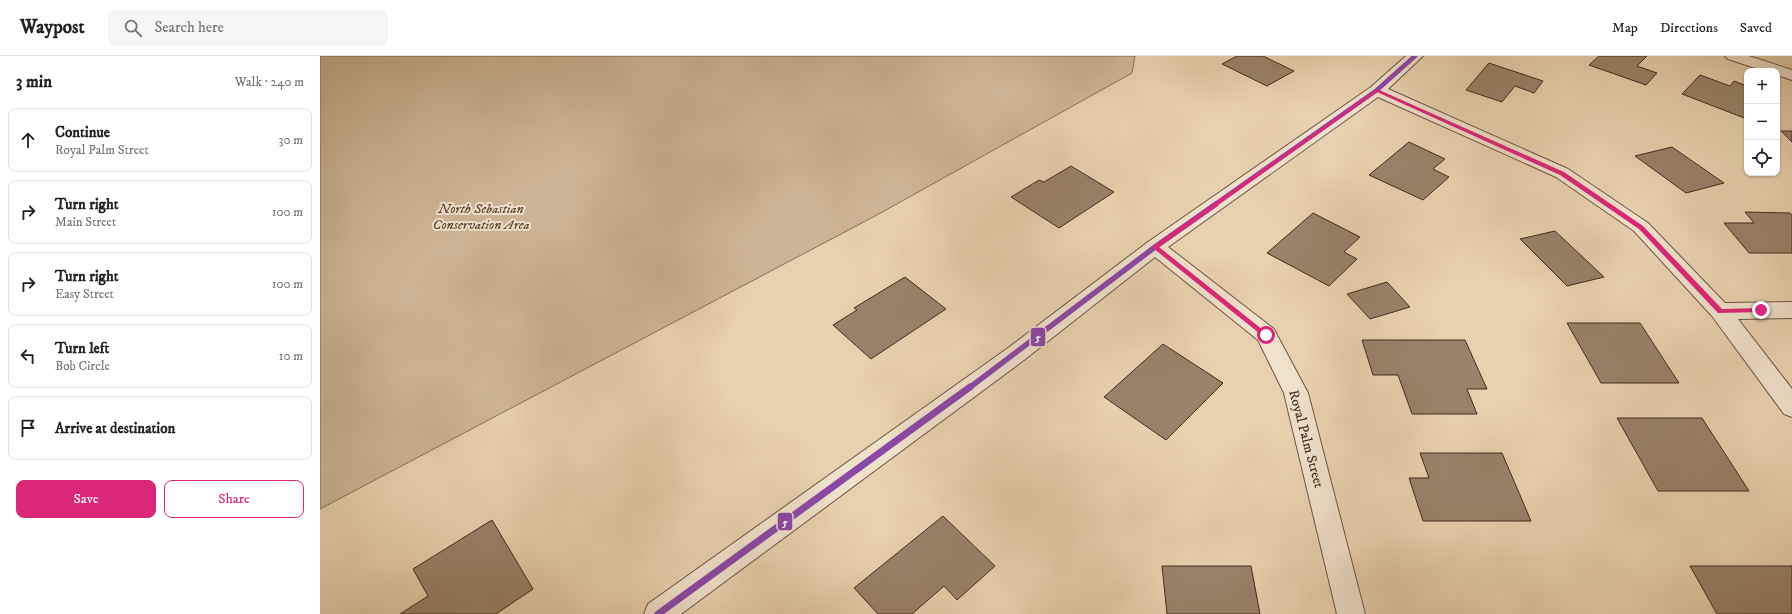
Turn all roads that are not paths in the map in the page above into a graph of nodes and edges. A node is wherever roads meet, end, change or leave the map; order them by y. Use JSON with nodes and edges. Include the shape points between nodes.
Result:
{"nodes":[{"id":1,"x":1414,"y":56,"type":"edge"},
{"id":2,"x":1733,"y":56,"type":"edge"},
{"id":3,"x":1792,"y":75,"type":"edge"},
{"id":4,"x":1377,"y":90,"type":"junction"},
{"id":5,"x":1156,"y":247,"type":"junction"},
{"id":6,"x":1792,"y":310,"type":"edge"},
{"id":7,"x":1720,"y":311,"type":"junction"},
{"id":8,"x":1792,"y":407,"type":"edge"},
{"id":9,"x":658,"y":614,"type":"edge"},
{"id":10,"x":1351,"y":614,"type":"edge"}],
"edges":[{"from":1,"to":4,"type":"street"},
{"from":2,"to":3,"type":"street"},
{"from":4,"to":5,"type":"street"},
{"from":4,"to":7,"type":"street","via":[[1562,173],[1641,227]]},
{"from":5,"to":9,"type":"street","via":[[1016,354]]},
{"from":5,"to":10,"type":"street","name":"Royal Palm Street","via":[[1266,335],[1296,393]]},
{"from":6,"to":7,"type":"street"},
{"from":7,"to":8,"type":"street"}]}
